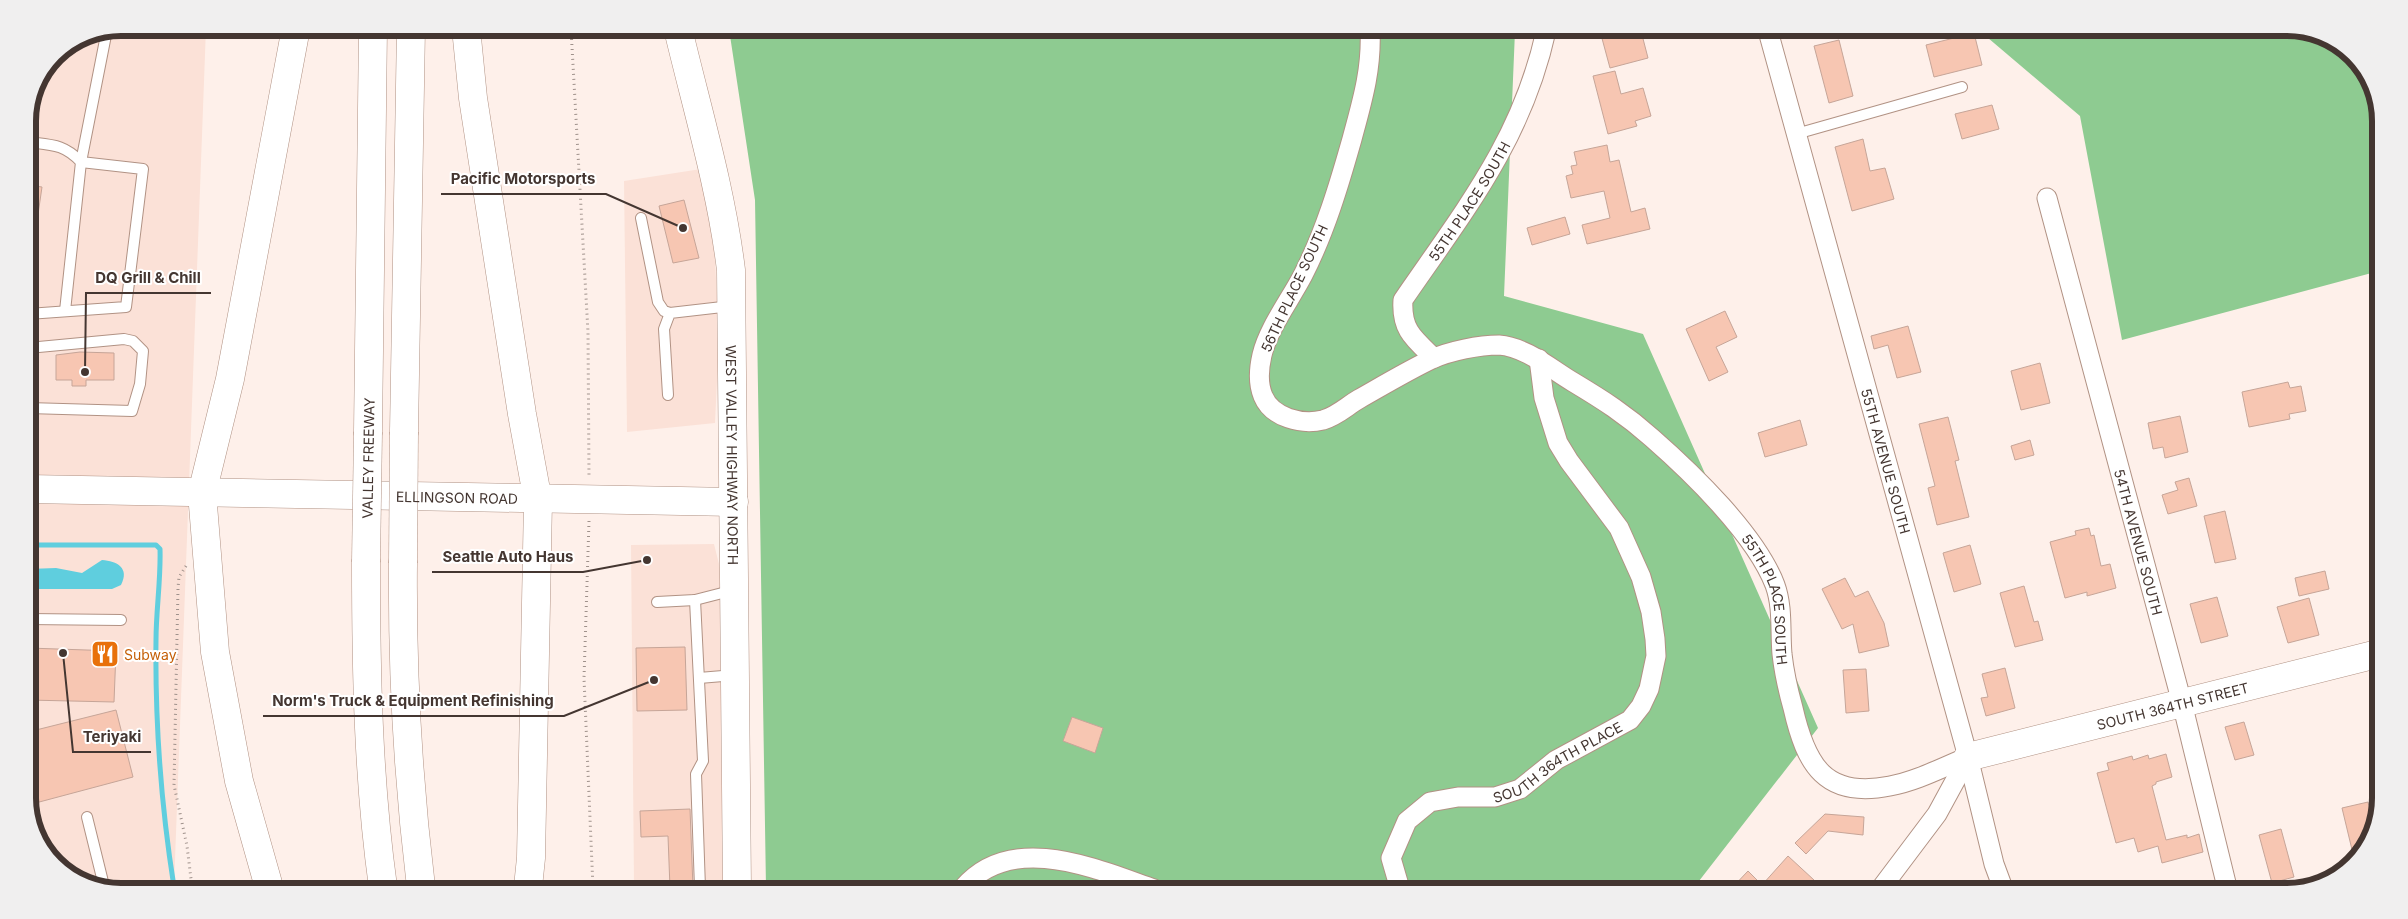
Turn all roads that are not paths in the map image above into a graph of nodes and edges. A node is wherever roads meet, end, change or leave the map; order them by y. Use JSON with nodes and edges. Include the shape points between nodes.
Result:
{"nodes":[{"id":1,"x":295,"y":36,"type":"edge"},
{"id":2,"x":373,"y":36,"type":"edge"},
{"id":3,"x":411,"y":36,"type":"edge"},
{"id":4,"x":467,"y":36,"type":"edge"},
{"id":5,"x":680,"y":36,"type":"edge"},
{"id":6,"x":1370,"y":36,"type":"edge"},
{"id":7,"x":1545,"y":36,"type":"edge"},
{"id":8,"x":1769,"y":36,"type":"edge"},
{"id":9,"x":105,"y":38,"type":"edge"},
{"id":10,"x":1962,"y":87,"type":"dead end"},
{"id":11,"x":1796,"y":134,"type":"junction"},
{"id":12,"x":36,"y":143,"type":"edge"},
{"id":13,"x":81,"y":162,"type":"junction"},
{"id":14,"x":2047,"y":198,"type":"dead end"},
{"id":15,"x":641,"y":218,"type":"dead end"},
{"id":16,"x":732,"y":306,"type":"junction"},
{"id":17,"x":64,"y":311,"type":"junction"},
{"id":18,"x":36,"y":313,"type":"edge"},
{"id":19,"x":670,"y":313,"type":"junction"},
{"id":20,"x":36,"y":347,"type":"edge"},
{"id":21,"x":1434,"y":358,"type":"junction"},
{"id":22,"x":1539,"y":359,"type":"junction"},
{"id":23,"x":668,"y":395,"type":"dead end"},
{"id":24,"x":36,"y":408,"type":"edge"},
{"id":25,"x":36,"y":490,"type":"edge"},
{"id":26,"x":202,"y":493,"type":"junction"},
{"id":27,"x":538,"y":500,"type":"junction"},
{"id":28,"x":734,"y":502,"type":"junction"},
{"id":29,"x":735,"y":590,"type":"junction"},
{"id":30,"x":695,"y":600,"type":"junction"},
{"id":31,"x":657,"y":602,"type":"dead end"},
{"id":32,"x":36,"y":619,"type":"edge"},
{"id":33,"x":121,"y":620,"type":"dead end"},
{"id":34,"x":2372,"y":655,"type":"edge"},
{"id":35,"x":736,"y":674,"type":"junction"},
{"id":36,"x":699,"y":678,"type":"junction"},
{"id":37,"x":2182,"y":703,"type":"junction"},
{"id":38,"x":1968,"y":757,"type":"junction"},
{"id":39,"x":87,"y":817,"type":"dead end"},
{"id":40,"x":103,"y":880,"type":"edge"},
{"id":41,"x":268,"y":883,"type":"edge"},
{"id":42,"x":383,"y":883,"type":"edge"},
{"id":43,"x":421,"y":883,"type":"edge"},
{"id":44,"x":528,"y":883,"type":"edge"},
{"id":45,"x":700,"y":883,"type":"edge"},
{"id":46,"x":737,"y":883,"type":"edge"},
{"id":47,"x":969,"y":883,"type":"edge"},
{"id":48,"x":1137,"y":883,"type":"edge"},
{"id":49,"x":1398,"y":883,"type":"edge"},
{"id":50,"x":1884,"y":883,"type":"edge"},
{"id":51,"x":2001,"y":883,"type":"edge"},
{"id":52,"x":2226,"y":883,"type":"edge"}],
"edges":[{"from":1,"to":26,"type":"main road","via":[[232,370]]},
{"from":2,"to":42,"type":"main road","name":"VALLEY FREEWAY","bridge":true,"via":[[366,681],[370,771]]},
{"from":3,"to":43,"type":"main road","bridge":true,"via":[[403,563],[405,683]]},
{"from":4,"to":27,"type":"main road","via":[[474,108]]},
{"from":5,"to":16,"type":"main road","name":"WEST VALLEY HIGHWAY NORTH","via":[[726,224]]},
{"from":6,"to":21,"type":"street","name":"56TH PLACE SOUTH","via":[[1367,82],[1346,160],[1304,273],[1263,351],[1262,393],[1270,407],[1283,416],[1321,420]]},
{"from":7,"to":21,"type":"street","name":"55TH PLACE SOUTH","via":[[1532,83],[1504,149],[1403,300],[1402,316],[1411,336]]},
{"from":8,"to":11,"type":"street","name":"55TH AVENUE SOUTH"},
{"from":9,"to":13,"type":"lane"},
{"from":10,"to":11,"type":"lane"},
{"from":11,"to":38,"type":"street","name":"55TH AVENUE SOUTH"},
{"from":12,"to":13,"type":"lane","via":[[70,151]]},
{"from":13,"to":17,"type":"lane"},
{"from":13,"to":17,"type":"lane","via":[[143,169],[126,306]]},
{"from":14,"to":37,"type":"street","name":"54TH AVENUE SOUTH"},
{"from":15,"to":19,"type":"lane","via":[[658,302]]},
{"from":16,"to":19,"type":"lane"},
{"from":16,"to":28,"type":"main road","name":"WEST VALLEY HIGHWAY NORTH"},
{"from":17,"to":18,"type":"lane"},
{"from":19,"to":23,"type":"lane","via":[[664,329]]},
{"from":20,"to":24,"type":"lane","via":[[124,340],[134,341],[143,351],[143,368],[132,411]]},
{"from":21,"to":22,"type":"street","name":"56TH PLACE SOUTH","via":[[1501,345]]},
{"from":22,"to":38,"type":"street","name":"55TH PLACE SOUTH","via":[[1604,399],[1657,442],[1708,493],[1764,561],[1779,599],[1782,653],[1796,722],[1808,757],[1820,773],[1847,786],[1888,787]]},
{"from":22,"to":49,"type":"street","name":"SOUTH 364TH PLACE","via":[[1544,398],[1558,443],[1619,528],[1641,577],[1655,639],[1656,656],[1650,689],[1630,720],[1556,760],[1520,790],[1496,798],[1458,797],[1430,802],[1407,821],[1392,858]]},
{"from":25,"to":26,"type":"main road","name":"ELLINGSON ROAD"},
{"from":26,"to":27,"type":"main road","name":"ELLINGSON ROAD"},
{"from":26,"to":41,"type":"main road","via":[[216,662],[239,781]]},
{"from":27,"to":28,"type":"main road","name":"ELLINGSON ROAD"},
{"from":27,"to":44,"type":"main road"},
{"from":28,"to":29,"type":"main road","name":"WEST VALLEY HIGHWAY NORTH"},
{"from":29,"to":30,"type":"lane"},
{"from":29,"to":35,"type":"main road","name":"WEST VALLEY HIGHWAY NORTH"},
{"from":30,"to":31,"type":"lane"},
{"from":30,"to":36,"type":"lane"},
{"from":32,"to":33,"type":"lane"},
{"from":34,"to":37,"type":"main road","name":"SOUTH 364TH STREET"},
{"from":35,"to":36,"type":"lane"},
{"from":35,"to":46,"type":"main road","name":"WEST VALLEY HIGHWAY NORTH"},
{"from":36,"to":45,"type":"lane","via":[[703,761],[696,774]]},
{"from":37,"to":38,"type":"main road","name":"SOUTH 364TH STREET"},
{"from":37,"to":52,"type":"street","name":"54TH AVENUE SOUTH"},
{"from":38,"to":50,"type":"street","via":[[1937,814]]},
{"from":38,"to":51,"type":"street","name":"55TH AVENUE SOUTH"},
{"from":39,"to":40,"type":"lane"},
{"from":47,"to":48,"type":"street","via":[[998,865],[1033,858],[1088,866]]}]}
